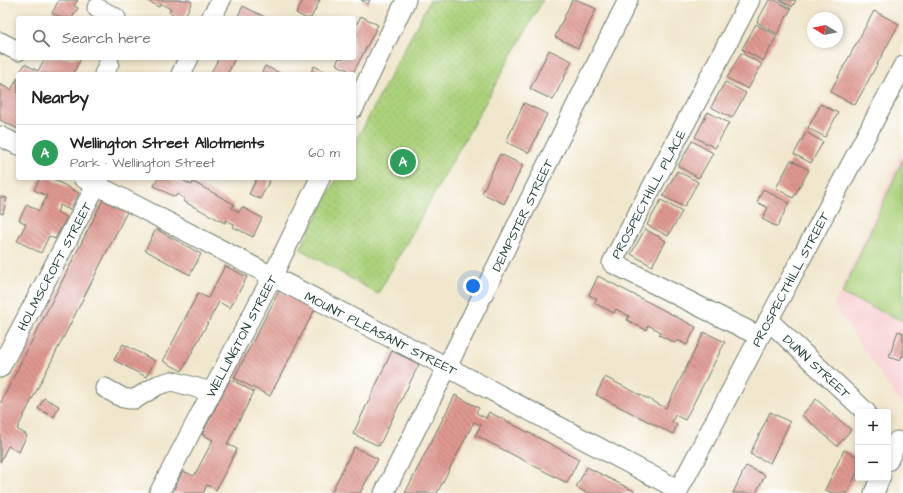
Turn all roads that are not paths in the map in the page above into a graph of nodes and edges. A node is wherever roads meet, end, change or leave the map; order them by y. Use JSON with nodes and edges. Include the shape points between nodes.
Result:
{"nodes":[{"id":1,"x":221,"y":0,"type":"edge"},
{"id":2,"x":406,"y":0,"type":"edge"},
{"id":3,"x":628,"y":0,"type":"edge"},
{"id":4,"x":750,"y":0,"type":"edge"},
{"id":5,"x":97,"y":8,"type":"dead end"},
{"id":6,"x":112,"y":16,"type":"edge"},
{"id":7,"x":212,"y":16,"type":"edge"},
{"id":8,"x":0,"y":42,"type":"edge"},
{"id":9,"x":16,"y":50,"type":"edge"},
{"id":10,"x":188,"y":60,"type":"edge"},
{"id":11,"x":903,"y":66,"type":"edge"},
{"id":12,"x":181,"y":72,"type":"edge"},
{"id":13,"x":356,"y":104,"type":"edge"},
{"id":14,"x":0,"y":136,"type":"edge"},
{"id":15,"x":16,"y":144,"type":"edge"},
{"id":16,"x":93,"y":180,"type":"edge"},
{"id":17,"x":319,"y":180,"type":"edge"},
{"id":18,"x":272,"y":277,"type":"junction"},
{"id":19,"x":764,"y":328,"type":"junction"},
{"id":20,"x":447,"y":367,"type":"junction"},
{"id":21,"x":0,"y":368,"type":"edge"},
{"id":22,"x":105,"y":388,"type":"dead end"},
{"id":23,"x":212,"y":392,"type":"junction"},
{"id":24,"x":862,"y":409,"type":"edge"},
{"id":25,"x":896,"y":439,"type":"edge"},
{"id":26,"x":891,"y":453,"type":"edge"},
{"id":27,"x":879,"y":481,"type":"edge"},
{"id":28,"x":678,"y":492,"type":"edge"},
{"id":29,"x":159,"y":493,"type":"edge"},
{"id":30,"x":384,"y":493,"type":"edge"},
{"id":31,"x":874,"y":493,"type":"edge"}],
"edges":[{"from":1,"to":7,"type":"street"},
{"from":2,"to":13,"type":"street"},
{"from":3,"to":20,"type":"street","name":"DEMPSTER STREET"},
{"from":4,"to":19,"type":"street","name":"PROSPECTHILL PLACE","via":[[612,263]]},
{"from":5,"to":6,"type":"street"},
{"from":8,"to":9,"type":"street"},
{"from":10,"to":12,"type":"street"},
{"from":11,"to":19,"type":"street","name":"PROSPECTHILL STREET"},
{"from":14,"to":15,"type":"street"},
{"from":16,"to":18,"type":"street","name":"MOUNT PLEASANT STREET"},
{"from":16,"to":21,"type":"street","name":"HOLMSCROFT STREET"},
{"from":17,"to":18,"type":"street","name":"WELLINGTON STREET"},
{"from":18,"to":20,"type":"street","name":"MOUNT PLEASANT STREET"},
{"from":18,"to":23,"type":"street","name":"WELLINGTON STREET"},
{"from":19,"to":24,"type":"street","name":"DUNN STREET"},
{"from":19,"to":28,"type":"street","name":"PROSPECTHILL STREET"},
{"from":20,"to":28,"type":"street","name":"MOUNT PLEASANT STREET"},
{"from":20,"to":30,"type":"street","name":"DEMPSTER STREET"},
{"from":22,"to":23,"type":"street","via":[[129,399],[135,399],[158,385],[172,381]]},
{"from":23,"to":29,"type":"street","name":"WELLINGTON STREET"},
{"from":25,"to":26,"type":"street"},
{"from":27,"to":31,"type":"street"}]}
